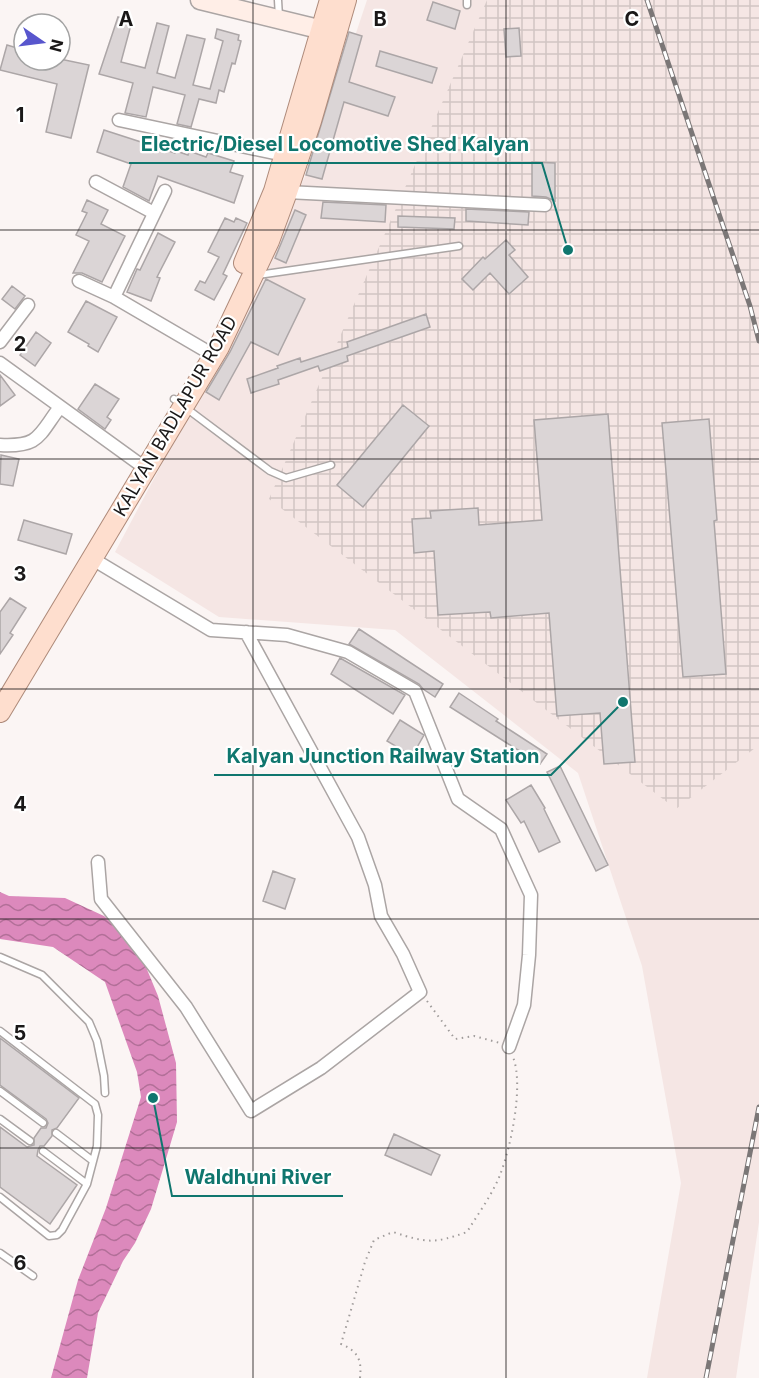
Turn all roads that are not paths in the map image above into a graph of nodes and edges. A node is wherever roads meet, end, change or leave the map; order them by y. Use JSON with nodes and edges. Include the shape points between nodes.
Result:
{"nodes":[{"id":1,"x":200,"y":0,"type":"edge"},
{"id":2,"x":278,"y":0,"type":"edge"},
{"id":3,"x":330,"y":0,"type":"edge"},
{"id":4,"x":346,"y":0,"type":"edge"},
{"id":5,"x":279,"y":19,"type":"junction"},
{"id":6,"x":329,"y":32,"type":"junction"},
{"id":7,"x":119,"y":120,"type":"dead end"},
{"id":8,"x":284,"y":155,"type":"junction"},
{"id":9,"x":96,"y":182,"type":"dead end"},
{"id":10,"x":165,"y":191,"type":"dead end"},
{"id":11,"x":287,"y":192,"type":"junction"},
{"id":12,"x":545,"y":205,"type":"dead end"},
{"id":13,"x":154,"y":213,"type":"junction"},
{"id":14,"x":459,"y":246,"type":"dead end"},
{"id":15,"x":252,"y":276,"type":"junction"},
{"id":16,"x":79,"y":281,"type":"dead end"},
{"id":17,"x":114,"y":297,"type":"junction"},
{"id":18,"x":28,"y":305,"type":"dead end"},
{"id":19,"x":0,"y":342,"type":"edge"},
{"id":20,"x":203,"y":350,"type":"junction"},
{"id":21,"x":0,"y":363,"type":"edge"},
{"id":22,"x":178,"y":402,"type":"junction"},
{"id":23,"x":60,"y":407,"type":"junction"},
{"id":24,"x":0,"y":445,"type":"edge"},
{"id":25,"x":141,"y":465,"type":"junction"},
{"id":26,"x":330,"y":465,"type":"dead end"},
{"id":27,"x":92,"y":558,"type":"junction"},
{"id":28,"x":246,"y":632,"type":"junction"},
{"id":29,"x":0,"y":690,"type":"edge"},
{"id":30,"x":0,"y":712,"type":"edge"},
{"id":31,"x":98,"y":862,"type":"dead end"},
{"id":32,"x":0,"y":957,"type":"edge"},
{"id":33,"x":0,"y":1030,"type":"edge"},
{"id":34,"x":509,"y":1047,"type":"road end"},
{"id":35,"x":0,"y":1091,"type":"edge"},
{"id":36,"x":105,"y":1093,"type":"dead end"},
{"id":37,"x":0,"y":1119,"type":"edge"},
{"id":38,"x":43,"y":1123,"type":"dead end"},
{"id":39,"x":56,"y":1133,"type":"dead end"},
{"id":40,"x":30,"y":1142,"type":"dead end"},
{"id":41,"x":43,"y":1151,"type":"dead end"},
{"id":42,"x":93,"y":1161,"type":"junction"},
{"id":43,"x":87,"y":1184,"type":"junction"},
{"id":44,"x":0,"y":1197,"type":"edge"},
{"id":45,"x":0,"y":1252,"type":"edge"},
{"id":46,"x":33,"y":1276,"type":"dead end"}],
"edges":[{"from":1,"to":5,"type":"main road"},
{"from":2,"to":5,"type":"lane"},
{"from":3,"to":6,"type":"main road","name":"KALYAN BADLAPUR ROAD"},
{"from":4,"to":6,"type":"main road","name":"KALYAN BADLAPUR ROAD"},
{"from":5,"to":6,"type":"main road"},
{"from":6,"to":8,"type":"main road","name":"KALYAN BADLAPUR ROAD"},
{"from":6,"to":11,"type":"main road","name":"KALYAN BADLAPUR ROAD"},
{"from":7,"to":8,"type":"street"},
{"from":8,"to":20,"type":"main road","name":"KALYAN BADLAPUR ROAD","via":[[274,191],[239,277]]},
{"from":9,"to":13,"type":"street"},
{"from":10,"to":13,"type":"street"},
{"from":11,"to":12,"type":"street"},
{"from":11,"to":15,"type":"main road","name":"KALYAN BADLAPUR ROAD"},
{"from":13,"to":17,"type":"street"},
{"from":14,"to":15,"type":"lane"},
{"from":15,"to":22,"type":"main road","name":"KALYAN BADLAPUR ROAD","via":[[219,347]]},
{"from":16,"to":17,"type":"street"},
{"from":17,"to":20,"type":"street"},
{"from":18,"to":19,"type":"street"},
{"from":20,"to":22,"type":"main road","name":"KALYAN BADLAPUR ROAD"},
{"from":21,"to":23,"type":"street"},
{"from":22,"to":25,"type":"main road","name":"KALYAN BADLAPUR ROAD"},
{"from":22,"to":26,"type":"lane","via":[[270,471],[286,478]]},
{"from":23,"to":24,"type":"street","via":[[34,441]]},
{"from":23,"to":25,"type":"street"},
{"from":25,"to":27,"type":"main road","name":"KALYAN BADLAPUR ROAD"},
{"from":25,"to":29,"type":"main road","name":"KALYAN BADLAPUR ROAD"},
{"from":27,"to":28,"type":"street","via":[[212,630]]},
{"from":27,"to":30,"type":"main road","name":"KALYAN BADLAPUR ROAD"},
{"from":28,"to":31,"type":"street","via":[[358,837],[381,916],[420,992],[321,1068],[251,1111],[186,1007],[101,899]]},
{"from":28,"to":34,"type":"street","via":[[287,635],[348,652],[415,692],[458,799],[501,829],[531,895],[524,1005]]},
{"from":32,"to":36,"type":"lane","via":[[42,975],[89,1022],[97,1041]]},
{"from":33,"to":42,"type":"lane","via":[[94,1104],[99,1124]]},
{"from":35,"to":38,"type":"lane"},
{"from":37,"to":40,"type":"lane"},
{"from":39,"to":42,"type":"lane"},
{"from":41,"to":43,"type":"lane"},
{"from":42,"to":43,"type":"lane"},
{"from":43,"to":44,"type":"lane","via":[[57,1235],[50,1236]]},
{"from":45,"to":46,"type":"lane"}]}
